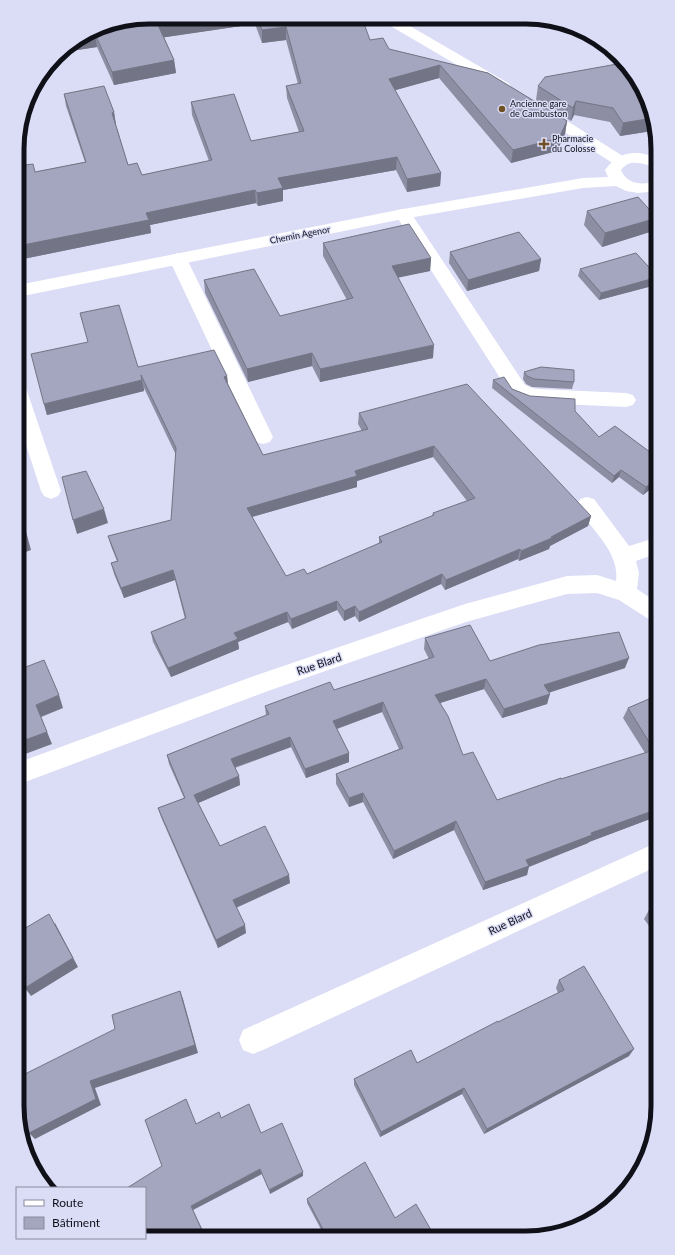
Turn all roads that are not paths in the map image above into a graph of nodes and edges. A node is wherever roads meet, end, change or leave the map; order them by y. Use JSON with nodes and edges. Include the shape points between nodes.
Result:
{"nodes":[{"id":1,"x":397,"y":24,"type":"edge"},
{"id":2,"x":517,"y":95,"type":"edge"},
{"id":3,"x":530,"y":104,"type":"edge"},
{"id":4,"x":651,"y":161,"type":"edge"},
{"id":5,"x":617,"y":171,"type":"junction"},
{"id":6,"x":651,"y":187,"type":"edge"},
{"id":7,"x":403,"y":214,"type":"junction"},
{"id":8,"x":178,"y":259,"type":"junction"},
{"id":9,"x":24,"y":290,"type":"edge"},
{"id":10,"x":626,"y":400,"type":"dead end"},
{"id":11,"x":24,"y":410,"type":"edge"},
{"id":12,"x":262,"y":437,"type":"dead end"},
{"id":13,"x":50,"y":491,"type":"dead end"},
{"id":14,"x":587,"y":505,"type":"dead end"},
{"id":15,"x":651,"y":547,"type":"edge"},
{"id":16,"x":624,"y":556,"type":"junction"},
{"id":17,"x":626,"y":593,"type":"junction"},
{"id":18,"x":651,"y":609,"type":"edge"},
{"id":19,"x":24,"y":771,"type":"edge"},
{"id":20,"x":651,"y":857,"type":"edge"},
{"id":21,"x":253,"y":1040,"type":"dead end"}],
"edges":[{"from":1,"to":2,"type":"street"},
{"from":3,"to":5,"type":"street"},
{"from":4,"to":5,"type":"street","name":"Chemin Agenor","via":[[635,157]]},
{"from":5,"to":6,"type":"street","via":[[629,187]]},
{"from":5,"to":7,"type":"street","name":"Chemin Agenor","via":[[583,183]]},
{"from":7,"to":8,"type":"street","name":"Chemin Agenor"},
{"from":7,"to":10,"type":"street","via":[[518,390],[539,396]]},
{"from":8,"to":9,"type":"street","name":"Chemin Agenor"},
{"from":8,"to":12,"type":"street"},
{"from":11,"to":13,"type":"street"},
{"from":14,"to":16,"type":"street"},
{"from":15,"to":16,"type":"street"},
{"from":16,"to":17,"type":"street","via":[[628,573]]},
{"from":17,"to":18,"type":"street","name":"Rue Blard"},
{"from":17,"to":19,"type":"street","name":"Rue Blard","via":[[597,584],[567,585],[465,612],[262,683]]},
{"from":20,"to":21,"type":"street","name":"Rue Blard"}]}
